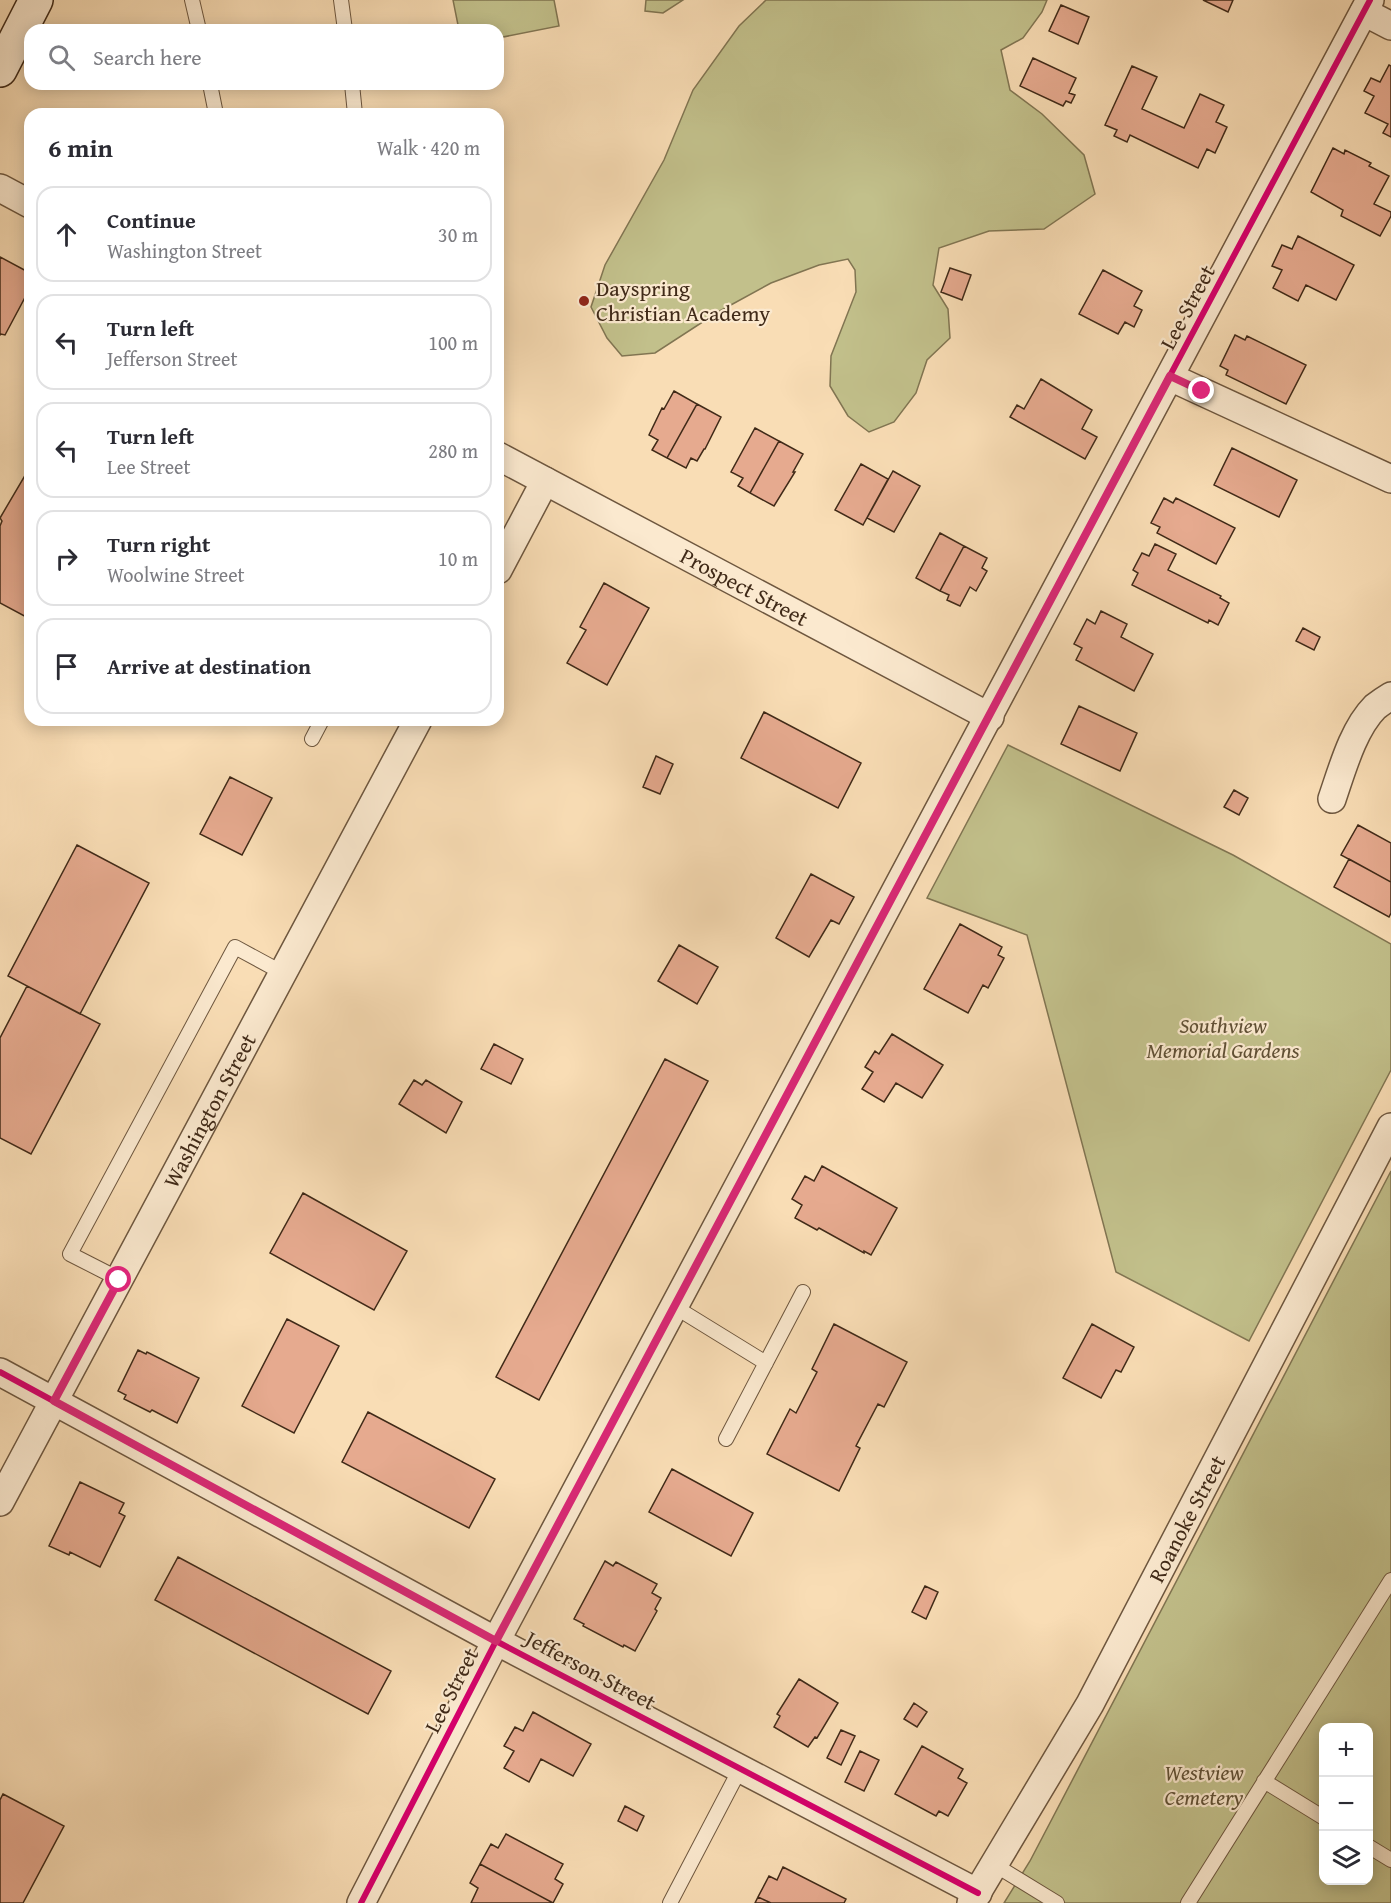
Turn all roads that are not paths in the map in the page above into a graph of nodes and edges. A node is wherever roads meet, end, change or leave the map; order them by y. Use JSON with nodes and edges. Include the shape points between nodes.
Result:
{"nodes":[{"id":1,"x":36,"y":0,"type":"edge"},
{"id":2,"x":192,"y":0,"type":"edge"},
{"id":3,"x":341,"y":0,"type":"edge"},
{"id":4,"x":1367,"y":6,"type":"edge"},
{"id":5,"x":198,"y":24,"type":"edge"},
{"id":6,"x":344,"y":24,"type":"edge"},
{"id":7,"x":1391,"y":26,"type":"edge"},
{"id":8,"x":0,"y":70,"type":"edge"},
{"id":9,"x":211,"y":90,"type":"edge"},
{"id":10,"x":353,"y":90,"type":"edge"},
{"id":11,"x":215,"y":108,"type":"edge"},
{"id":12,"x":354,"y":108,"type":"edge"},
{"id":13,"x":0,"y":188,"type":"edge"},
{"id":14,"x":24,"y":201,"type":"edge"},
{"id":15,"x":1170,"y":376,"type":"junction"},
{"id":16,"x":504,"y":459,"type":"edge"},
{"id":17,"x":1391,"y":479,"type":"edge"},
{"id":18,"x":545,"y":481,"type":"junction"},
{"id":19,"x":504,"y":559,"type":"edge"},
{"id":20,"x":1391,"y":696,"type":"edge"},
{"id":21,"x":990,"y":717,"type":"junction"},
{"id":22,"x":319,"y":726,"type":"edge"},
{"id":23,"x":415,"y":726,"type":"edge"},
{"id":24,"x":312,"y":739,"type":"dead end"},
{"id":25,"x":1332,"y":799,"type":"dead end"},
{"id":26,"x":283,"y":973,"type":"junction"},
{"id":27,"x":1391,"y":1127,"type":"edge"},
{"id":28,"x":119,"y":1280,"type":"junction"},
{"id":29,"x":803,"y":1292,"type":"dead end"},
{"id":30,"x":675,"y":1307,"type":"junction"},
{"id":31,"x":766,"y":1363,"type":"junction"},
{"id":32,"x":0,"y":1372,"type":"edge"},
{"id":33,"x":54,"y":1401,"type":"junction"},
{"id":34,"x":726,"y":1439,"type":"dead end"},
{"id":35,"x":0,"y":1502,"type":"edge"},
{"id":36,"x":1391,"y":1580,"type":"edge"},
{"id":37,"x":496,"y":1641,"type":"junction"},
{"id":38,"x":740,"y":1769,"type":"junction"},
{"id":39,"x":1264,"y":1781,"type":"junction"},
{"id":40,"x":1319,"y":1815,"type":"edge"},
{"id":41,"x":1373,"y":1849,"type":"edge"},
{"id":42,"x":1391,"y":1860,"type":"edge"},
{"id":43,"x":995,"y":1865,"type":"junction"},
{"id":44,"x":974,"y":1898,"type":"edge"},
{"id":45,"x":361,"y":1903,"type":"edge"},
{"id":46,"x":670,"y":1903,"type":"edge"},
{"id":47,"x":1057,"y":1903,"type":"edge"},
{"id":48,"x":1188,"y":1903,"type":"edge"}],
"edges":[{"from":1,"to":8,"type":"street"},
{"from":2,"to":5,"type":"lane"},
{"from":3,"to":6,"type":"lane"},
{"from":4,"to":7,"type":"street"},
{"from":4,"to":15,"type":"street","name":"Lee Street"},
{"from":9,"to":11,"type":"lane"},
{"from":10,"to":12,"type":"lane"},
{"from":13,"to":14,"type":"street"},
{"from":15,"to":17,"type":"street"},
{"from":15,"to":21,"type":"street","name":"Lee Street"},
{"from":16,"to":18,"type":"street","name":"Prospect Street"},
{"from":18,"to":19,"type":"street"},
{"from":18,"to":21,"type":"street","name":"Prospect Street"},
{"from":20,"to":25,"type":"street","via":[[1375,707],[1362,726]]},
{"from":21,"to":30,"type":"street","name":"Lee Street"},
{"from":22,"to":24,"type":"lane"},
{"from":23,"to":26,"type":"street","name":"Washington Street"},
{"from":26,"to":28,"type":"street","name":"Washington Street"},
{"from":26,"to":28,"type":"lane","via":[[235,947],[70,1254]]},
{"from":27,"to":43,"type":"street","name":"Roanoke Street","via":[[1090,1704]]},
{"from":28,"to":33,"type":"street","name":"Washington Street"},
{"from":29,"to":31,"type":"lane"},
{"from":30,"to":31,"type":"lane"},
{"from":30,"to":37,"type":"street","name":"Lee Street"},
{"from":31,"to":34,"type":"lane"},
{"from":32,"to":33,"type":"street","name":"Jefferson Street"},
{"from":33,"to":35,"type":"street","name":"Washington Street"},
{"from":33,"to":37,"type":"street","name":"Jefferson Street"},
{"from":36,"to":39,"type":"lane"},
{"from":37,"to":38,"type":"street","name":"Jefferson Street"},
{"from":37,"to":45,"type":"street","name":"Lee Street"},
{"from":38,"to":44,"type":"street","name":"Jefferson Street"},
{"from":38,"to":46,"type":"lane"},
{"from":39,"to":40,"type":"lane"},
{"from":39,"to":48,"type":"lane"},
{"from":41,"to":42,"type":"lane"},
{"from":43,"to":44,"type":"street","name":"Roanoke Street"},
{"from":43,"to":47,"type":"lane"}]}
